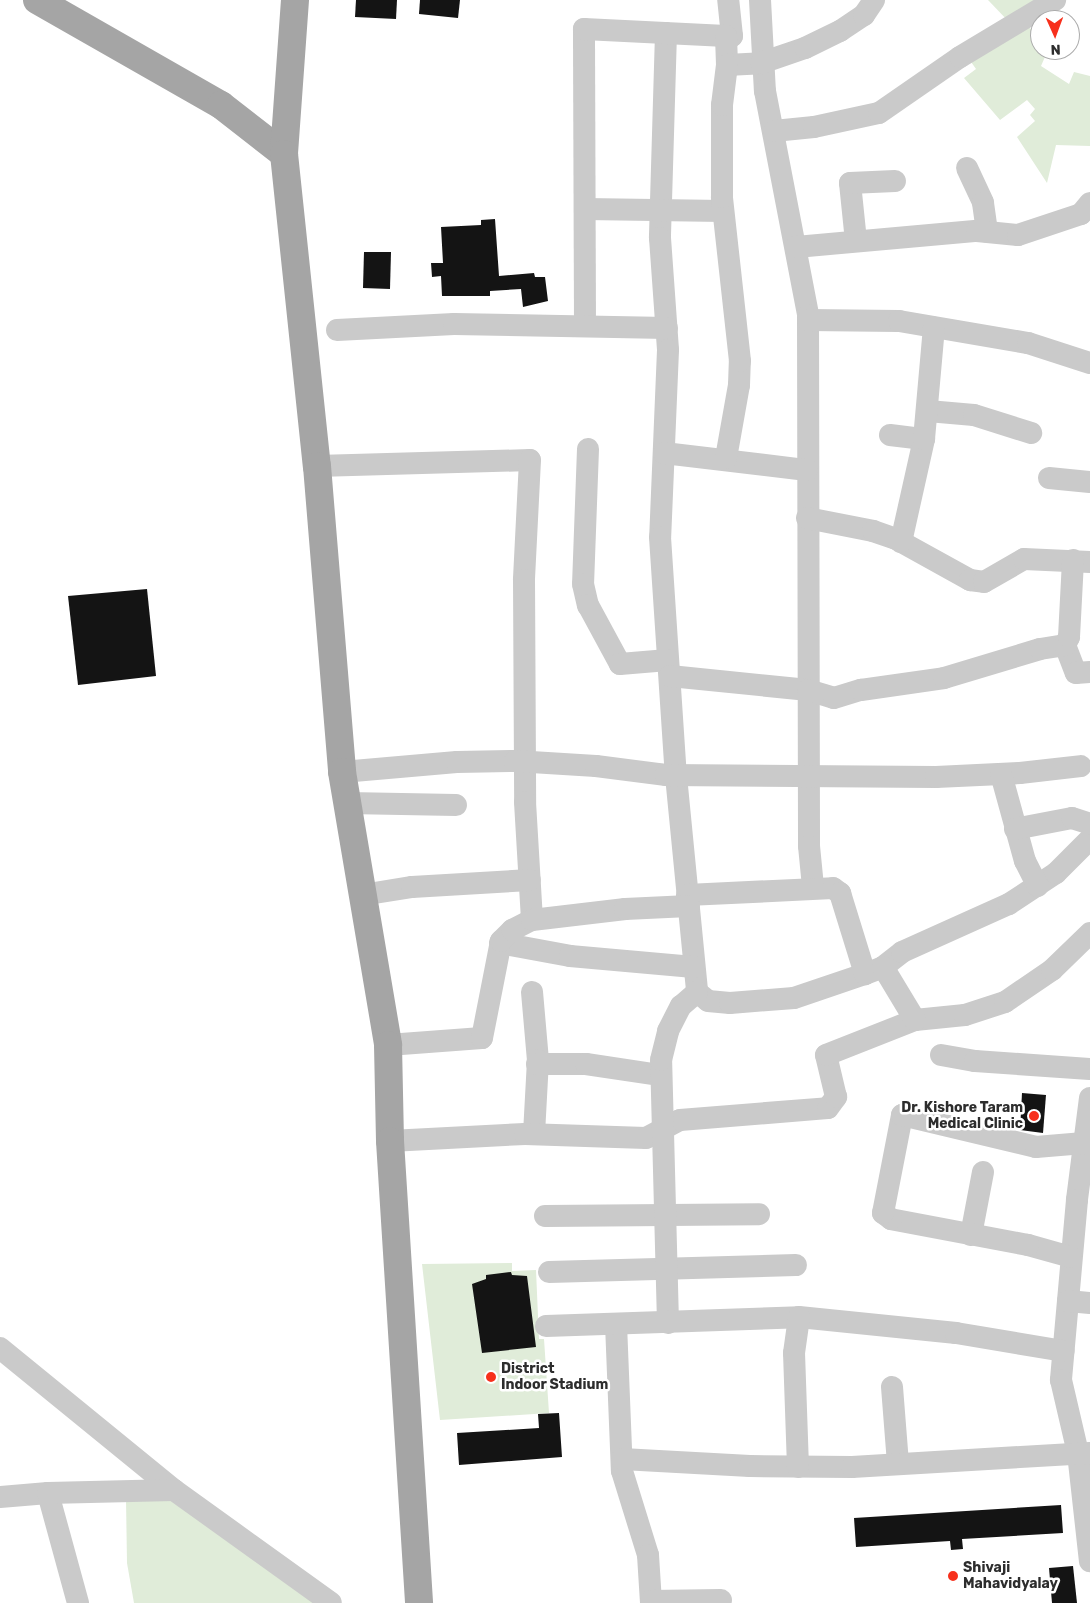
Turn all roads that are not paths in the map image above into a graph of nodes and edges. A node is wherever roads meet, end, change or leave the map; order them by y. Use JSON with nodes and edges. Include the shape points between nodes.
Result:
{"nodes":[{"id":1,"x":38,"y":0,"type":"edge"},
{"id":2,"x":295,"y":0,"type":"edge"},
{"id":3,"x":728,"y":0,"type":"edge"},
{"id":4,"x":760,"y":0,"type":"edge"},
{"id":5,"x":874,"y":0,"type":"edge"},
{"id":6,"x":1055,"y":0,"type":"edge"},
{"id":7,"x":666,"y":33,"type":"junction"},
{"id":8,"x":726,"y":36,"type":"junction"},
{"id":9,"x":762,"y":63,"type":"junction"},
{"id":10,"x":727,"y":65,"type":"junction"},
{"id":11,"x":774,"y":131,"type":"junction"},
{"id":12,"x":284,"y":154,"type":"junction"},
{"id":13,"x":967,"y":168,"type":"dead end"},
{"id":14,"x":895,"y":181,"type":"dead end"},
{"id":15,"x":1090,"y":203,"type":"edge"},
{"id":16,"x":585,"y":209,"type":"junction"},
{"id":17,"x":660,"y":209,"type":"junction"},
{"id":18,"x":723,"y":211,"type":"junction"},
{"id":19,"x":987,"y":232,"type":"junction"},
{"id":20,"x":856,"y":240,"type":"junction"},
{"id":21,"x":796,"y":247,"type":"junction"},
{"id":22,"x":808,"y":320,"type":"junction"},
{"id":23,"x":585,"y":325,"type":"junction"},
{"id":24,"x":934,"y":327,"type":"junction"},
{"id":25,"x":666,"y":328,"type":"junction"},
{"id":26,"x":337,"y":330,"type":"dead end"},
{"id":27,"x":1089,"y":357,"type":"edge"},
{"id":28,"x":928,"y":411,"type":"junction"},
{"id":29,"x":1031,"y":433,"type":"dead end"},
{"id":30,"x":890,"y":435,"type":"dead end"},
{"id":31,"x":924,"y":439,"type":"junction"},
{"id":32,"x":588,"y":449,"type":"dead end"},
{"id":33,"x":664,"y":453,"type":"junction"},
{"id":34,"x":726,"y":458,"type":"junction"},
{"id":35,"x":317,"y":466,"type":"junction"},
{"id":36,"x":807,"y":470,"type":"junction"},
{"id":37,"x":1049,"y":478,"type":"dead end"},
{"id":38,"x":1090,"y":482,"type":"edge"},
{"id":39,"x":807,"y":518,"type":"junction"},
{"id":40,"x":902,"y":542,"type":"junction"},
{"id":41,"x":1081,"y":561,"type":"edge"},
{"id":42,"x":1065,"y":646,"type":"junction"},
{"id":43,"x":669,"y":668,"type":"junction"},
{"id":44,"x":1090,"y":672,"type":"edge"},
{"id":45,"x":808,"y":690,"type":"junction"},
{"id":46,"x":524,"y":762,"type":"junction"},
{"id":47,"x":1080,"y":766,"type":"dead end"},
{"id":48,"x":342,"y":772,"type":"junction"},
{"id":49,"x":1001,"y":774,"type":"junction"},
{"id":50,"x":676,"y":776,"type":"junction"},
{"id":51,"x":811,"y":778,"type":"junction"},
{"id":52,"x":347,"y":803,"type":"junction"},
{"id":53,"x":456,"y":805,"type":"dead end"},
{"id":54,"x":1090,"y":824,"type":"edge"},
{"id":55,"x":1015,"y":829,"type":"junction"},
{"id":56,"x":1090,"y":838,"type":"edge"},
{"id":57,"x":530,"y":880,"type":"junction"},
{"id":58,"x":1038,"y":886,"type":"junction"},
{"id":59,"x":813,"y":887,"type":"junction"},
{"id":60,"x":362,"y":895,"type":"junction"},
{"id":61,"x":688,"y":901,"type":"junction"},
{"id":62,"x":532,"y":920,"type":"junction"},
{"id":63,"x":1090,"y":933,"type":"edge"},
{"id":64,"x":500,"y":943,"type":"junction"},
{"id":65,"x":694,"y":967,"type":"junction"},
{"id":66,"x":874,"y":971,"type":"junction"},
{"id":67,"x":532,"y":992,"type":"dead end"},
{"id":68,"x":697,"y":992,"type":"junction"},
{"id":69,"x":915,"y":1020,"type":"junction"},
{"id":70,"x":388,"y":1045,"type":"junction"},
{"id":71,"x":941,"y":1055,"type":"dead end"},
{"id":72,"x":537,"y":1064,"type":"junction"},
{"id":73,"x":1090,"y":1069,"type":"edge"},
{"id":74,"x":660,"y":1076,"type":"junction"},
{"id":75,"x":1090,"y":1098,"type":"edge"},
{"id":76,"x":661,"y":1131,"type":"junction"},
{"id":77,"x":534,"y":1134,"type":"junction"},
{"id":78,"x":390,"y":1141,"type":"junction"},
{"id":79,"x":1086,"y":1152,"type":"edge"},
{"id":80,"x":983,"y":1172,"type":"dead end"},
{"id":81,"x":1083,"y":1213,"type":"edge"},
{"id":82,"x":759,"y":1214,"type":"dead end"},
{"id":83,"x":664,"y":1215,"type":"junction"},
{"id":84,"x":545,"y":1216,"type":"dead end"},
{"id":85,"x":971,"y":1235,"type":"junction"},
{"id":86,"x":1072,"y":1258,"type":"junction"},
{"id":87,"x":796,"y":1265,"type":"dead end"},
{"id":88,"x":666,"y":1266,"type":"junction"},
{"id":89,"x":549,"y":1272,"type":"dead end"},
{"id":90,"x":1068,"y":1301,"type":"junction"},
{"id":91,"x":1090,"y":1303,"type":"edge"},
{"id":92,"x":798,"y":1318,"type":"junction"},
{"id":93,"x":668,"y":1323,"type":"junction"},
{"id":94,"x":616,"y":1324,"type":"junction"},
{"id":95,"x":546,"y":1326,"type":"dead end"},
{"id":96,"x":0,"y":1348,"type":"edge"},
{"id":97,"x":1064,"y":1351,"type":"junction"},
{"id":98,"x":892,"y":1387,"type":"dead end"},
{"id":99,"x":1084,"y":1453,"type":"edge"},
{"id":100,"x":622,"y":1459,"type":"junction"},
{"id":101,"x":898,"y":1464,"type":"junction"},
{"id":102,"x":798,"y":1467,"type":"junction"},
{"id":103,"x":174,"y":1490,"type":"junction"},
{"id":104,"x":48,"y":1493,"type":"junction"},
{"id":105,"x":0,"y":1497,"type":"edge"},
{"id":106,"x":1090,"y":1561,"type":"edge"},
{"id":107,"x":721,"y":1600,"type":"dead end"},
{"id":108,"x":651,"y":1602,"type":"edge"},
{"id":109,"x":78,"y":1603,"type":"edge"},
{"id":110,"x":331,"y":1603,"type":"edge"},
{"id":111,"x":419,"y":1603,"type":"edge"}],
"edges":[{"from":1,"to":12,"type":"main road","via":[[221,105]]},
{"from":2,"to":12,"type":"main road"},
{"from":3,"to":8,"type":"street","via":[[732,36]]},
{"from":4,"to":9,"type":"street"},
{"from":5,"to":9,"type":"street","via":[[864,15],[840,31]]},
{"from":6,"to":11,"type":"street","via":[[960,57],[879,113],[814,127]]},
{"from":7,"to":8,"type":"street"},
{"from":7,"to":16,"type":"street","via":[[584,29]]},
{"from":7,"to":17,"type":"street"},
{"from":8,"to":10,"type":"street"},
{"from":9,"to":10,"type":"street"},
{"from":9,"to":11,"type":"street"},
{"from":10,"to":18,"type":"street","via":[[720,160]]},
{"from":11,"to":21,"type":"street"},
{"from":12,"to":35,"type":"main road"},
{"from":13,"to":19,"type":"street","via":[[983,203]]},
{"from":14,"to":20,"type":"street","via":[[850,183]]},
{"from":15,"to":19,"type":"street","via":[[1081,214],[1055,225],[1018,235]]},
{"from":16,"to":17,"type":"street"},
{"from":16,"to":23,"type":"street"},
{"from":17,"to":18,"type":"street"},
{"from":17,"to":25,"type":"street"},
{"from":18,"to":34,"type":"street","via":[[740,361],[740,385]]},
{"from":19,"to":20,"type":"street"},
{"from":20,"to":21,"type":"street"},
{"from":21,"to":22,"type":"street"},
{"from":22,"to":24,"type":"street","via":[[899,321]]},
{"from":22,"to":36,"type":"street"},
{"from":23,"to":25,"type":"street"},
{"from":23,"to":26,"type":"street","via":[[454,324]]},
{"from":24,"to":27,"type":"street"},
{"from":24,"to":28,"type":"street"},
{"from":25,"to":33,"type":"street"},
{"from":28,"to":29,"type":"street","via":[[974,415]]},
{"from":28,"to":31,"type":"street"},
{"from":30,"to":31,"type":"street"},
{"from":31,"to":40,"type":"street"},
{"from":32,"to":43,"type":"street","via":[[583,584],[588,605],[620,664]]},
{"from":33,"to":34,"type":"street"},
{"from":33,"to":43,"type":"street","via":[[660,537]]},
{"from":34,"to":36,"type":"street"},
{"from":35,"to":46,"type":"street","via":[[530,460],[524,580]]},
{"from":35,"to":48,"type":"main road"},
{"from":36,"to":39,"type":"street"},
{"from":37,"to":38,"type":"street"},
{"from":39,"to":40,"type":"street","via":[[873,531]]},
{"from":39,"to":45,"type":"street"},
{"from":40,"to":41,"type":"street","via":[[970,580],[984,582],[1024,559]]},
{"from":41,"to":42,"type":"street"},
{"from":42,"to":44,"type":"street","via":[[1076,673]]},
{"from":42,"to":45,"type":"street","via":[[918,684],[861,690],[834,698]]},
{"from":43,"to":45,"type":"street"},
{"from":43,"to":50,"type":"street"},
{"from":45,"to":51,"type":"street"},
{"from":46,"to":48,"type":"street","via":[[457,762]]},
{"from":46,"to":50,"type":"street"},
{"from":46,"to":57,"type":"street"},
{"from":47,"to":49,"type":"street"},
{"from":48,"to":52,"type":"main road"},
{"from":49,"to":51,"type":"street"},
{"from":49,"to":55,"type":"street"},
{"from":50,"to":51,"type":"street"},
{"from":50,"to":61,"type":"street"},
{"from":51,"to":59,"type":"street","via":[[809,846]]},
{"from":52,"to":53,"type":"street"},
{"from":52,"to":60,"type":"main road"},
{"from":54,"to":55,"type":"street","via":[[1072,818]]},
{"from":55,"to":58,"type":"street","via":[[1025,861]]},
{"from":56,"to":58,"type":"street"},
{"from":57,"to":60,"type":"street","via":[[412,887]]},
{"from":57,"to":62,"type":"street"},
{"from":58,"to":66,"type":"street","via":[[1009,904],[902,952]]},
{"from":59,"to":61,"type":"street"},
{"from":59,"to":66,"type":"street","via":[[833,888],[840,894]]},
{"from":60,"to":70,"type":"main road"},
{"from":61,"to":62,"type":"street"},
{"from":61,"to":65,"type":"street"},
{"from":62,"to":64,"type":"street","via":[[512,930]]},
{"from":63,"to":69,"type":"street","via":[[1052,970],[1005,1002],[965,1015]]},
{"from":64,"to":65,"type":"street","via":[[570,956]]},
{"from":64,"to":70,"type":"street","via":[[482,1038]]},
{"from":65,"to":68,"type":"street"},
{"from":66,"to":68,"type":"street","via":[[794,998],[730,1003],[708,1001]]},
{"from":66,"to":69,"type":"street"},
{"from":67,"to":72,"type":"street"},
{"from":68,"to":74,"type":"street","via":[[681,1006],[668,1031]]},
{"from":69,"to":76,"type":"street","via":[[826,1055],[836,1097],[828,1108],[718,1114],[680,1120]]},
{"from":70,"to":78,"type":"main road"},
{"from":71,"to":73,"type":"street","via":[[975,1061]]},
{"from":72,"to":74,"type":"street","via":[[586,1064]]},
{"from":72,"to":77,"type":"street"},
{"from":74,"to":76,"type":"street"},
{"from":75,"to":79,"type":"street"},
{"from":76,"to":77,"type":"street","via":[[646,1138]]},
{"from":76,"to":83,"type":"street"},
{"from":77,"to":78,"type":"street"},
{"from":78,"to":111,"type":"main road"},
{"from":79,"to":81,"type":"street"},
{"from":79,"to":85,"type":"street","via":[[1036,1147],[902,1115],[883,1213],[891,1219]]},
{"from":80,"to":85,"type":"street"},
{"from":81,"to":86,"type":"street"},
{"from":82,"to":83,"type":"street"},
{"from":83,"to":84,"type":"street"},
{"from":83,"to":88,"type":"street"},
{"from":85,"to":86,"type":"street","via":[[1028,1245]]},
{"from":86,"to":90,"type":"street"},
{"from":87,"to":88,"type":"street"},
{"from":88,"to":89,"type":"street"},
{"from":88,"to":93,"type":"street"},
{"from":90,"to":91,"type":"street"},
{"from":90,"to":97,"type":"street"},
{"from":92,"to":93,"type":"street"},
{"from":92,"to":97,"type":"street","via":[[956,1333]]},
{"from":92,"to":102,"type":"street","via":[[794,1353]]},
{"from":93,"to":94,"type":"street"},
{"from":94,"to":95,"type":"street"},
{"from":94,"to":100,"type":"street"},
{"from":96,"to":103,"type":"street"},
{"from":97,"to":99,"type":"street","via":[[1061,1380]]},
{"from":98,"to":101,"type":"street"},
{"from":99,"to":101,"type":"street"},
{"from":99,"to":106,"type":"street"},
{"from":100,"to":102,"type":"street"},
{"from":100,"to":108,"type":"street","via":[[632,1511],[648,1555]]},
{"from":101,"to":102,"type":"street"},
{"from":103,"to":104,"type":"street"},
{"from":103,"to":110,"type":"street"},
{"from":104,"to":105,"type":"street"},
{"from":104,"to":109,"type":"street"},
{"from":107,"to":108,"type":"street"}]}
